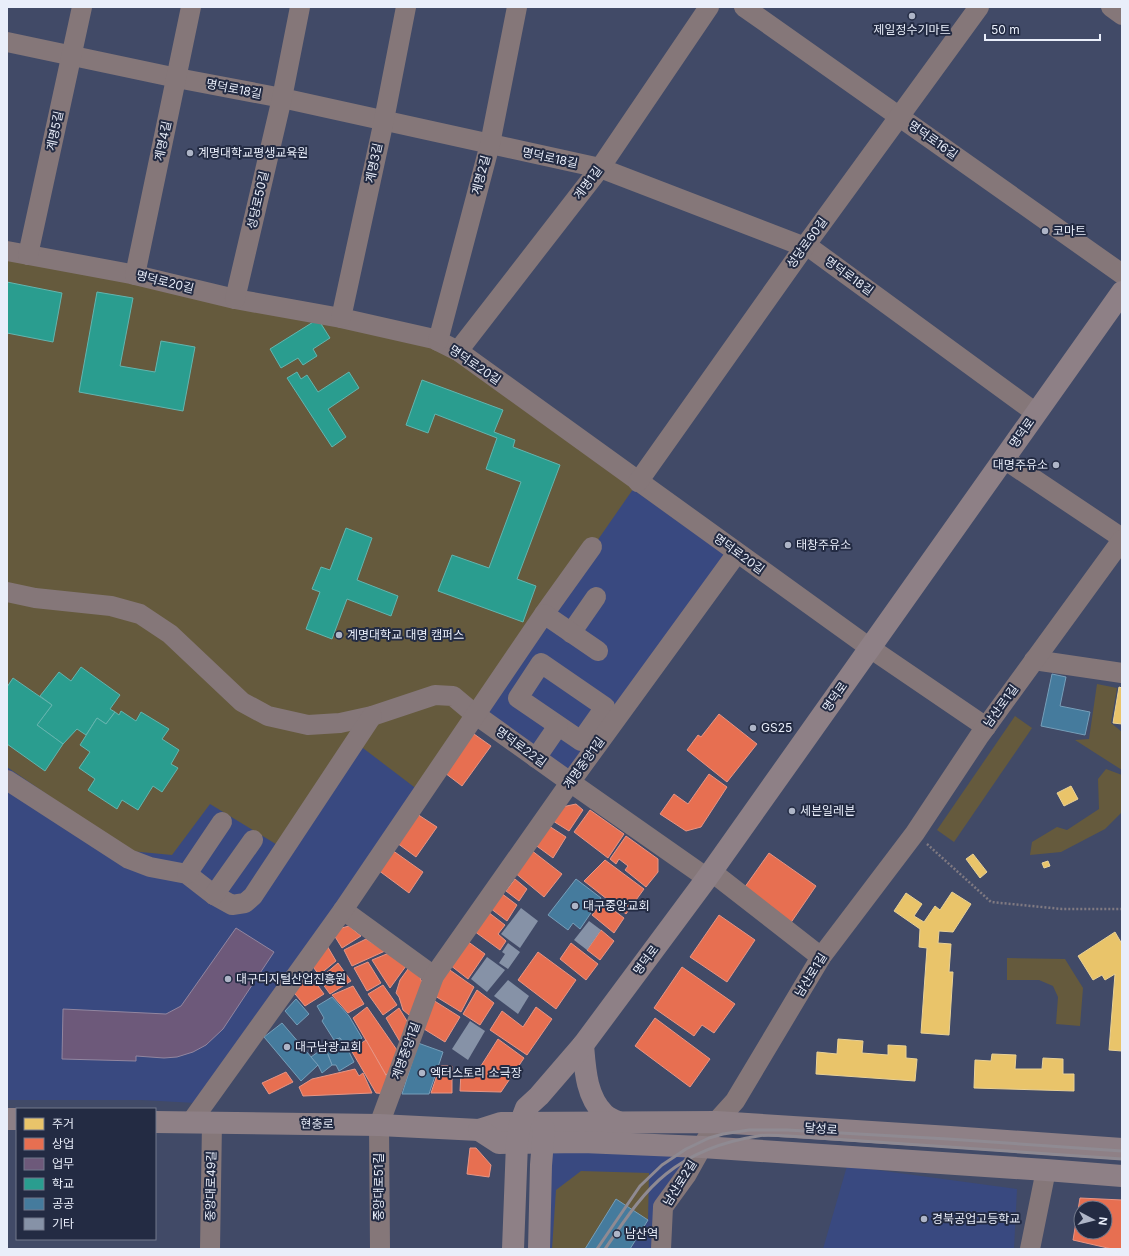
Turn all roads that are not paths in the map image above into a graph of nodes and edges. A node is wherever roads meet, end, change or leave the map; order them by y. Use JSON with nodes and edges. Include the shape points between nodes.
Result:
{"nodes":[{"id":1,"x":82,"y":7,"type":"edge"},
{"id":2,"x":191,"y":7,"type":"edge"},
{"id":3,"x":300,"y":7,"type":"edge"},
{"id":4,"x":406,"y":7,"type":"edge"},
{"id":5,"x":517,"y":7,"type":"edge"},
{"id":6,"x":709,"y":7,"type":"edge"},
{"id":7,"x":744,"y":7,"type":"edge"},
{"id":8,"x":979,"y":7,"type":"edge"},
{"id":9,"x":7,"y":42,"type":"edge"},
{"id":10,"x":71,"y":55,"type":"junction"},
{"id":11,"x":177,"y":78,"type":"junction"},
{"id":12,"x":282,"y":98,"type":"junction"},
{"id":13,"x":899,"y":116,"type":"junction"},
{"id":14,"x":384,"y":120,"type":"junction"},
{"id":15,"x":490,"y":144,"type":"junction"},
{"id":16,"x":600,"y":168,"type":"junction"},
{"id":17,"x":805,"y":246,"type":"junction"},
{"id":18,"x":7,"y":251,"type":"edge"},
{"id":19,"x":28,"y":255,"type":"junction"},
{"id":20,"x":1122,"y":274,"type":"edge"},
{"id":21,"x":134,"y":275,"type":"junction"},
{"id":22,"x":1122,"y":292,"type":"edge"},
{"id":23,"x":235,"y":299,"type":"junction"},
{"id":24,"x":341,"y":318,"type":"junction"},
{"id":25,"x":438,"y":341,"type":"junction"},
{"id":26,"x":458,"y":351,"type":"junction"},
{"id":27,"x":1036,"y":413,"type":"junction"},
{"id":28,"x":1004,"y":458,"type":"junction"},
{"id":29,"x":638,"y":482,"type":"junction"},
{"id":30,"x":1122,"y":539,"type":"edge"},
{"id":31,"x":592,"y":547,"type":"dead end"},
{"id":32,"x":737,"y":553,"type":"junction"},
{"id":33,"x":7,"y":592,"type":"edge"},
{"id":34,"x":596,"y":597,"type":"dead end"},
{"id":35,"x":544,"y":614,"type":"junction"},
{"id":36,"x":571,"y":633,"type":"junction"},
{"id":37,"x":870,"y":648,"type":"junction"},
{"id":38,"x":598,"y":651,"type":"dead end"},
{"id":39,"x":1034,"y":660,"type":"junction"},
{"id":40,"x":1122,"y":673,"type":"edge"},
{"id":41,"x":474,"y":713,"type":"junction"},
{"id":42,"x":372,"y":716,"type":"junction"},
{"id":43,"x":558,"y":726,"type":"dead end"},
{"id":44,"x":986,"y":727,"type":"junction"},
{"id":45,"x":536,"y":758,"type":"junction"},
{"id":46,"x":7,"y":780,"type":"edge"},
{"id":47,"x":570,"y":782,"type":"junction"},
{"id":48,"x":222,"y":822,"type":"dead end"},
{"id":49,"x":253,"y":840,"type":"dead end"},
{"id":50,"x":187,"y":874,"type":"junction"},
{"id":51,"x":709,"y":875,"type":"junction"},
{"id":52,"x":214,"y":895,"type":"junction"},
{"id":53,"x":343,"y":910,"type":"junction"},
{"id":54,"x":821,"y":957,"type":"junction"},
{"id":55,"x":434,"y":976,"type":"junction"},
{"id":56,"x":583,"y":1045,"type":"junction"},
{"id":57,"x":539,"y":1096,"type":"junction"},
{"id":58,"x":156,"y":1122,"type":"edge"},
{"id":59,"x":618,"y":1122,"type":"junction"},
{"id":60,"x":716,"y":1122,"type":"junction"},
{"id":61,"x":202,"y":1123,"type":"junction"},
{"id":62,"x":379,"y":1125,"type":"junction"},
{"id":63,"x":518,"y":1133,"type":"junction"},
{"id":64,"x":544,"y":1133,"type":"junction"},
{"id":65,"x":702,"y":1147,"type":"junction"},
{"id":66,"x":1122,"y":1149,"type":"edge"},
{"id":67,"x":1046,"y":1170,"type":"junction"},
{"id":68,"x":1122,"y":1176,"type":"edge"},
{"id":69,"x":210,"y":1249,"type":"edge"},
{"id":70,"x":380,"y":1249,"type":"edge"},
{"id":71,"x":513,"y":1249,"type":"edge"},
{"id":72,"x":539,"y":1249,"type":"edge"},
{"id":73,"x":661,"y":1249,"type":"edge"},
{"id":74,"x":1030,"y":1249,"type":"edge"}],
"edges":[{"from":1,"to":10,"type":"street","name":"계명5길"},
{"from":2,"to":11,"type":"street","name":"계명4길"},
{"from":3,"to":12,"type":"street","name":"성당로50길"},
{"from":4,"to":14,"type":"street","name":"계명3길"},
{"from":5,"to":15,"type":"street","name":"계명2길"},
{"from":6,"to":16,"type":"street","name":"계명1길"},
{"from":7,"to":13,"type":"street","name":"명덕로16길"},
{"from":8,"to":13,"type":"street","name":"성당로60길"},
{"from":9,"to":10,"type":"street","name":"명덕로18길"},
{"from":10,"to":11,"type":"street","name":"명덕로18길"},
{"from":10,"to":19,"type":"street","name":"계명5길"},
{"from":11,"to":12,"type":"street","name":"명덕로18길"},
{"from":11,"to":21,"type":"street","name":"계명4길"},
{"from":12,"to":14,"type":"street","name":"명덕로18길"},
{"from":12,"to":23,"type":"street","name":"성당로50길"},
{"from":13,"to":17,"type":"street","name":"성당로60길"},
{"from":13,"to":20,"type":"street","name":"명덕로16길"},
{"from":14,"to":15,"type":"street","name":"명덕로18길"},
{"from":14,"to":24,"type":"street","name":"계명3길"},
{"from":15,"to":16,"type":"street","name":"명덕로18길"},
{"from":15,"to":25,"type":"street","name":"계명2길"},
{"from":16,"to":17,"type":"street","name":"명덕로18길"},
{"from":16,"to":26,"type":"street","name":"계명1길"},
{"from":17,"to":27,"type":"street","name":"명덕로18길","via":[[820,254]]},
{"from":17,"to":29,"type":"street","name":"성당로60길"},
{"from":18,"to":19,"type":"street","name":"명덕로20길"},
{"from":19,"to":21,"type":"street","name":"명덕로20길"},
{"from":21,"to":23,"type":"street","name":"명덕로20길"},
{"from":22,"to":27,"type":"main road","name":"명덕로"},
{"from":23,"to":24,"type":"street","name":"명덕로20길"},
{"from":24,"to":25,"type":"street","name":"명덕로20길"},
{"from":25,"to":26,"type":"street","name":"명덕로20길"},
{"from":26,"to":29,"type":"street","name":"명덕로20길"},
{"from":27,"to":28,"type":"main road","name":"명덕로"},
{"from":28,"to":30,"type":"street"},
{"from":28,"to":37,"type":"main road","name":"명덕로"},
{"from":29,"to":32,"type":"street","name":"명덕로20길"},
{"from":30,"to":39,"type":"street","name":"남산로1길"},
{"from":31,"to":35,"type":"street"},
{"from":32,"to":37,"type":"street","name":"명덕로20길"},
{"from":32,"to":47,"type":"street","name":"계명중앙1길"},
{"from":33,"to":42,"type":"street","name":"명덕로22길","via":[[35,598],[111,606],[140,614],[170,634],[242,702],[268,716],[308,725],[340,723]]},
{"from":34,"to":36,"type":"street"},
{"from":35,"to":36,"type":"street"},
{"from":35,"to":41,"type":"street"},
{"from":36,"to":38,"type":"street"},
{"from":37,"to":44,"type":"street","name":"명덕로20길"},
{"from":37,"to":51,"type":"main road","name":"명덕로"},
{"from":39,"to":40,"type":"street"},
{"from":39,"to":44,"type":"street","name":"남산로1길"},
{"from":41,"to":42,"type":"street","name":"명덕로22길","via":[[453,696],[435,695]]},
{"from":41,"to":45,"type":"street","name":"명덕로22길"},
{"from":41,"to":53,"type":"street"},
{"from":42,"to":52,"type":"street","via":[[253,896],[245,903],[232,905]]},
{"from":43,"to":45,"type":"street"},
{"from":44,"to":54,"type":"street","name":"남산로1길","via":[[915,833]]},
{"from":45,"to":47,"type":"street","name":"명덕로22길"},
{"from":46,"to":50,"type":"street","via":[[129,859],[150,867]]},
{"from":47,"to":51,"type":"street","name":"명덕로22길"},
{"from":47,"to":55,"type":"street","name":"계명중앙1길"},
{"from":48,"to":50,"type":"street"},
{"from":49,"to":52,"type":"street"},
{"from":50,"to":52,"type":"street"},
{"from":51,"to":54,"type":"street","name":"명덕로22길"},
{"from":51,"to":56,"type":"main road","name":"명덕로"},
{"from":53,"to":55,"type":"street"},
{"from":53,"to":61,"type":"street"},
{"from":54,"to":60,"type":"street","name":"남산로1길","via":[[735,1101]]},
{"from":55,"to":62,"type":"street","name":"계명중앙1길"},
{"from":56,"to":57,"type":"main road","name":"명덕로"},
{"from":56,"to":59,"type":"main road","via":[[586,1077],[591,1093],[605,1115]]},
{"from":57,"to":63,"type":"main road","name":"명덕로","via":[[526,1108]]},
{"from":57,"to":64,"type":"main road","via":[[547,1110]]},
{"from":58,"to":61,"type":"main road","name":"현충로"},
{"from":59,"to":60,"type":"main road","name":"달성로"},
{"from":59,"to":64,"type":"main road","name":"달성로"},
{"from":60,"to":65,"type":"street","name":"남산로2길"},
{"from":60,"to":66,"type":"main road","name":"달성로"},
{"from":61,"to":62,"type":"main road","name":"현충로"},
{"from":61,"to":69,"type":"street","name":"중앙대로49길"},
{"from":62,"to":63,"type":"main road","name":"현충로","via":[[480,1130],[499,1143]]},
{"from":62,"to":70,"type":"street","name":"중앙대로51길"},
{"from":63,"to":64,"type":"main road","name":"현충로"},
{"from":63,"to":71,"type":"main road","name":"명덕로"},
{"from":64,"to":65,"type":"main road","via":[[583,1142]]},
{"from":64,"to":72,"type":"main road"},
{"from":65,"to":67,"type":"main road"},
{"from":65,"to":73,"type":"street","name":"남산로2길","via":[[687,1174],[663,1206]]},
{"from":67,"to":68,"type":"main road"},
{"from":67,"to":74,"type":"street"}]}
